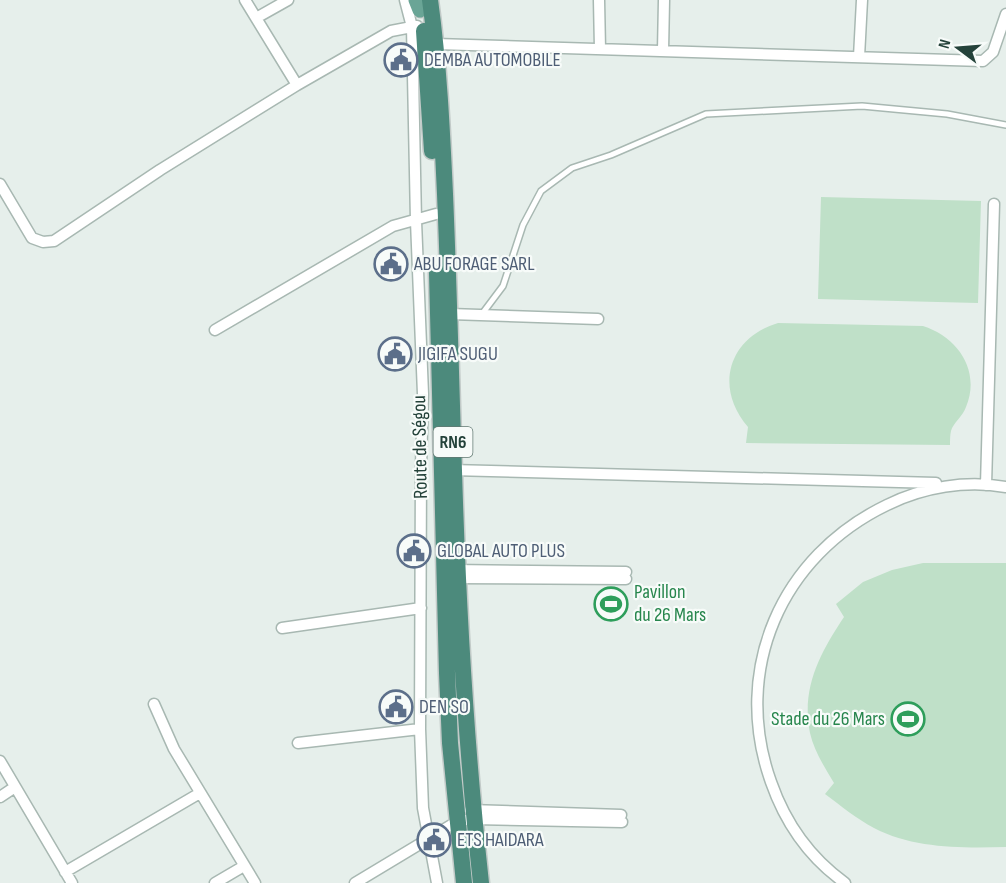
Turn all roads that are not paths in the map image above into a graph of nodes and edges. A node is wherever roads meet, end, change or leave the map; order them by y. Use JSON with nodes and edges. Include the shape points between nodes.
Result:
{"nodes":[{"id":1,"x":245,"y":0,"type":"edge"},
{"id":2,"x":288,"y":0,"type":"edge"},
{"id":3,"x":405,"y":0,"type":"edge"},
{"id":4,"x":436,"y":0,"type":"edge"},
{"id":5,"x":599,"y":0,"type":"edge"},
{"id":6,"x":664,"y":0,"type":"edge"},
{"id":7,"x":862,"y":0,"type":"edge"},
{"id":8,"x":1006,"y":14,"type":"edge"},
{"id":9,"x":424,"y":17,"type":"edge"},
{"id":10,"x":256,"y":18,"type":"junction"},
{"id":11,"x":1003,"y":34,"type":"edge"},
{"id":12,"x":600,"y":49,"type":"junction"},
{"id":13,"x":663,"y":51,"type":"junction"},
{"id":14,"x":859,"y":57,"type":"junction"},
{"id":15,"x":297,"y":86,"type":"junction"},
{"id":16,"x":1006,"y":125,"type":"edge"},
{"id":17,"x":0,"y":184,"type":"edge"},
{"id":18,"x":10,"y":200,"type":"junction"},
{"id":19,"x":994,"y":204,"type":"dead end"},
{"id":20,"x":0,"y":207,"type":"edge"},
{"id":21,"x":436,"y":214,"type":"junction"},
{"id":22,"x":416,"y":221,"type":"junction"},
{"id":23,"x":450,"y":314,"type":"junction"},
{"id":24,"x":481,"y":315,"type":"junction"},
{"id":25,"x":597,"y":319,"type":"dead end"},
{"id":26,"x":214,"y":330,"type":"dead end"},
{"id":27,"x":448,"y":470,"type":"junction"},
{"id":28,"x":971,"y":485,"type":"junction"},
{"id":29,"x":986,"y":485,"type":"junction"},
{"id":30,"x":1006,"y":487,"type":"edge"},
{"id":31,"x":451,"y":574,"type":"junction"},
{"id":32,"x":626,"y":575,"type":"dead end"},
{"id":33,"x":422,"y":608,"type":"junction"},
{"id":34,"x":282,"y":627,"type":"dead end"},
{"id":35,"x":154,"y":704,"type":"dead end"},
{"id":36,"x":420,"y":729,"type":"junction"},
{"id":37,"x":298,"y":743,"type":"dead end"},
{"id":38,"x":0,"y":761,"type":"edge"},
{"id":39,"x":15,"y":787,"type":"junction"},
{"id":40,"x":200,"y":793,"type":"junction"},
{"id":41,"x":0,"y":796,"type":"edge"},
{"id":42,"x":466,"y":815,"type":"junction"},
{"id":43,"x":622,"y":818,"type":"dead end"},
{"id":44,"x":428,"y":839,"type":"junction"},
{"id":45,"x":244,"y":866,"type":"junction"},
{"id":46,"x":65,"y":872,"type":"junction"},
{"id":47,"x":72,"y":883,"type":"edge"},
{"id":48,"x":214,"y":883,"type":"edge"},
{"id":49,"x":255,"y":883,"type":"edge"},
{"id":50,"x":355,"y":883,"type":"edge"},
{"id":51,"x":437,"y":883,"type":"edge"},
{"id":52,"x":464,"y":883,"type":"edge"},
{"id":53,"x":481,"y":883,"type":"edge"},
{"id":54,"x":845,"y":883,"type":"edge"}],
"edges":[{"from":1,"to":10,"type":"street"},
{"from":2,"to":10,"type":"street"},
{"from":3,"to":9,"type":"street"},
{"from":4,"to":9,"type":"main road","name":"Route de Ségou"},
{"from":5,"to":12,"type":"street"},
{"from":6,"to":13,"type":"street"},
{"from":7,"to":14,"type":"street"},
{"from":8,"to":11,"type":"street"},
{"from":9,"to":12,"type":"street"},
{"from":9,"to":15,"type":"street","via":[[391,31]]},
{"from":9,"to":21,"type":"highway","name":"Route de Ségou","number":"RN6"},
{"from":9,"to":22,"type":"street"},
{"from":9,"to":23,"type":"highway","name":"Route de Ségou","number":"RN6","via":[[441,97]]},
{"from":10,"to":15,"type":"street"},
{"from":11,"to":14,"type":"street","via":[[983,61]]},
{"from":12,"to":13,"type":"street"},
{"from":13,"to":14,"type":"street"},
{"from":15,"to":18,"type":"street","via":[[54,241],[32,238]]},
{"from":16,"to":24,"type":"lane","via":[[947,114],[862,106],[706,114],[572,168],[541,191],[523,225],[503,286]]},
{"from":17,"to":18,"type":"street"},
{"from":18,"to":20,"type":"street"},
{"from":19,"to":29,"type":"street"},
{"from":21,"to":22,"type":"street"},
{"from":21,"to":27,"type":"highway","name":"Route de Ségou","number":"RN6"},
{"from":22,"to":26,"type":"street","via":[[393,226]]},
{"from":22,"to":33,"type":"street","via":[[423,394]]},
{"from":23,"to":24,"type":"street"},
{"from":23,"to":27,"type":"highway","name":"Route de Ségou","number":"RN6"},
{"from":24,"to":25,"type":"street"},
{"from":27,"to":28,"type":"street"},
{"from":27,"to":31,"type":"highway","name":"Route de Ségou","number":"RN6"},
{"from":28,"to":29,"type":"street"},
{"from":28,"to":54,"type":"street","via":[[927,490],[900,498],[844,529],[801,574],[772,626],[758,683],[758,728],[765,766],[795,833]]},
{"from":29,"to":30,"type":"street"},
{"from":31,"to":32,"type":"street"},
{"from":31,"to":42,"type":"highway","name":"Route de Ségou","number":"RN6","via":[[450,743]]},
{"from":33,"to":34,"type":"street"},
{"from":33,"to":36,"type":"street"},
{"from":35,"to":40,"type":"street"},
{"from":36,"to":37,"type":"street"},
{"from":36,"to":44,"type":"street"},
{"from":38,"to":39,"type":"street"},
{"from":39,"to":41,"type":"street"},
{"from":39,"to":46,"type":"street"},
{"from":40,"to":45,"type":"street"},
{"from":40,"to":46,"type":"street"},
{"from":42,"to":43,"type":"street"},
{"from":42,"to":44,"type":"street"},
{"from":42,"to":52,"type":"highway","name":"Route de Ségou","number":"RN6"},
{"from":42,"to":53,"type":"highway","name":"Route de Ségou","number":"RN6"},
{"from":44,"to":50,"type":"street"},
{"from":44,"to":51,"type":"street"},
{"from":45,"to":48,"type":"street"},
{"from":45,"to":49,"type":"street"},
{"from":46,"to":47,"type":"street"}]}
